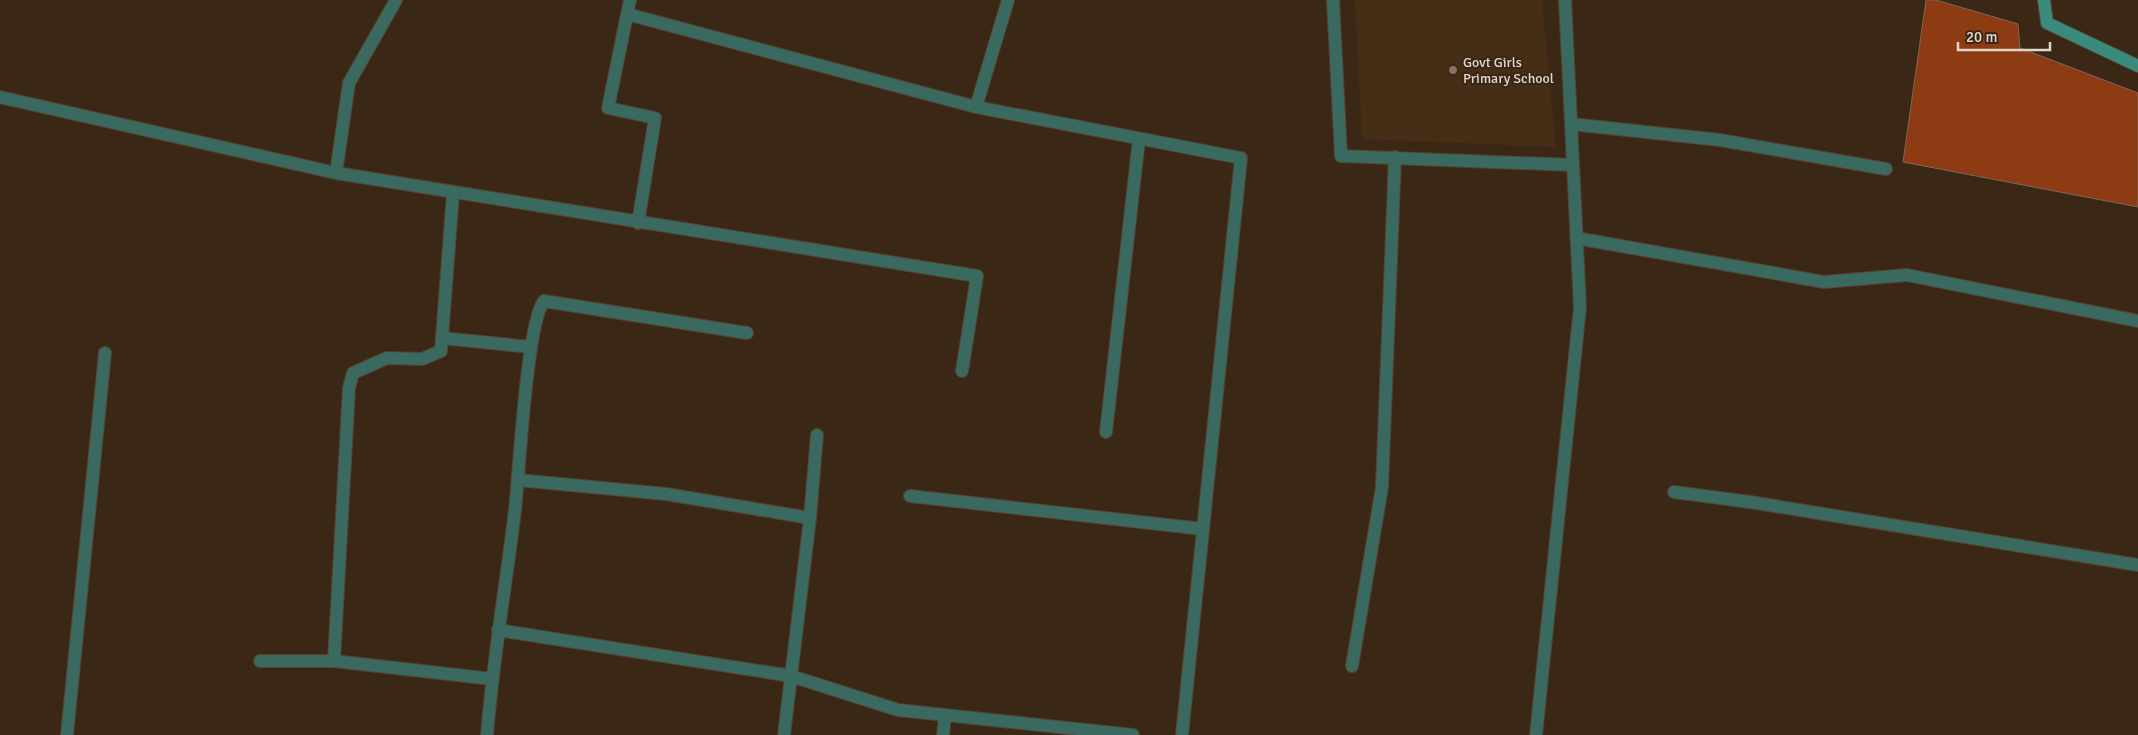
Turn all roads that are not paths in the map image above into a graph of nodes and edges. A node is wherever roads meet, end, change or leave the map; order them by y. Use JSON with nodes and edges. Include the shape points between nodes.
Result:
{"nodes":[{"id":1,"x":396,"y":0,"type":"edge"},
{"id":2,"x":630,"y":0,"type":"edge"},
{"id":3,"x":1008,"y":0,"type":"edge"},
{"id":4,"x":1333,"y":0,"type":"edge"},
{"id":5,"x":1565,"y":0,"type":"edge"},
{"id":6,"x":2044,"y":0,"type":"edge"},
{"id":7,"x":627,"y":14,"type":"junction"},
{"id":8,"x":2138,"y":66,"type":"edge"},
{"id":9,"x":0,"y":97,"type":"edge"},
{"id":10,"x":976,"y":107,"type":"junction"},
{"id":11,"x":1571,"y":124,"type":"junction"},
{"id":12,"x":1139,"y":138,"type":"junction"},
{"id":13,"x":1395,"y":158,"type":"junction"},
{"id":14,"x":1573,"y":165,"type":"junction"},
{"id":15,"x":1886,"y":170,"type":"dead end"},
{"id":16,"x":336,"y":173,"type":"junction"},
{"id":17,"x":453,"y":193,"type":"junction"},
{"id":18,"x":638,"y":223,"type":"junction"},
{"id":19,"x":1576,"y":238,"type":"junction"},
{"id":20,"x":2138,"y":321,"type":"edge"},
{"id":21,"x":747,"y":333,"type":"dead end"},
{"id":22,"x":442,"y":338,"type":"junction"},
{"id":23,"x":532,"y":346,"type":"junction"},
{"id":24,"x":105,"y":353,"type":"dead end"},
{"id":25,"x":962,"y":371,"type":"dead end"},
{"id":26,"x":1106,"y":432,"type":"dead end"},
{"id":27,"x":817,"y":435,"type":"dead end"},
{"id":28,"x":518,"y":480,"type":"junction"},
{"id":29,"x":1674,"y":492,"type":"dead end"},
{"id":30,"x":910,"y":496,"type":"dead end"},
{"id":31,"x":810,"y":518,"type":"junction"},
{"id":32,"x":1203,"y":529,"type":"junction"},
{"id":33,"x":2138,"y":565,"type":"edge"},
{"id":34,"x":498,"y":630,"type":"junction"},
{"id":35,"x":260,"y":661,"type":"dead end"},
{"id":36,"x":334,"y":661,"type":"junction"},
{"id":37,"x":1352,"y":666,"type":"dead end"},
{"id":38,"x":791,"y":676,"type":"junction"},
{"id":39,"x":492,"y":678,"type":"junction"},
{"id":40,"x":945,"y":715,"type":"junction"},
{"id":41,"x":1103,"y":733,"type":"edge"},
{"id":42,"x":67,"y":735,"type":"edge"},
{"id":43,"x":487,"y":735,"type":"edge"},
{"id":44,"x":784,"y":735,"type":"edge"},
{"id":45,"x":942,"y":735,"type":"edge"},
{"id":46,"x":1133,"y":735,"type":"edge"},
{"id":47,"x":1182,"y":735,"type":"edge"},
{"id":48,"x":1536,"y":735,"type":"edge"}],
"edges":[{"from":1,"to":16,"type":"street","via":[[349,83]]},
{"from":2,"to":7,"type":"street"},
{"from":3,"to":10,"type":"street"},
{"from":4,"to":13,"type":"street","via":[[1341,156]]},
{"from":5,"to":11,"type":"street"},
{"from":6,"to":8,"type":"street","via":[[2047,23]]},
{"from":7,"to":10,"type":"street"},
{"from":7,"to":18,"type":"street","via":[[608,108],[655,118]]},
{"from":9,"to":16,"type":"street"},
{"from":10,"to":12,"type":"street"},
{"from":11,"to":14,"type":"street"},
{"from":11,"to":15,"type":"street","via":[[1720,140]]},
{"from":12,"to":26,"type":"street"},
{"from":12,"to":32,"type":"street","via":[[1241,158]]},
{"from":13,"to":14,"type":"street"},
{"from":13,"to":37,"type":"street","via":[[1382,487]]},
{"from":14,"to":19,"type":"street"},
{"from":16,"to":17,"type":"street"},
{"from":17,"to":18,"type":"street"},
{"from":17,"to":22,"type":"street"},
{"from":18,"to":25,"type":"street","via":[[977,276]]},
{"from":19,"to":20,"type":"street","via":[[1824,282],[1906,275]]},
{"from":19,"to":48,"type":"street","via":[[1580,307]]},
{"from":21,"to":23,"type":"street","via":[[544,301],[539,307]]},
{"from":22,"to":23,"type":"street"},
{"from":22,"to":36,"type":"street","via":[[441,351],[422,359],[387,358],[353,374]]},
{"from":23,"to":28,"type":"street"},
{"from":24,"to":42,"type":"street"},
{"from":27,"to":31,"type":"street"},
{"from":28,"to":31,"type":"street","via":[[666,494]]},
{"from":28,"to":34,"type":"street"},
{"from":29,"to":33,"type":"street"},
{"from":30,"to":32,"type":"street"},
{"from":31,"to":38,"type":"street"},
{"from":32,"to":47,"type":"street"},
{"from":34,"to":38,"type":"street"},
{"from":34,"to":39,"type":"street"},
{"from":35,"to":36,"type":"street"},
{"from":36,"to":39,"type":"street"},
{"from":38,"to":40,"type":"street","via":[[898,710]]},
{"from":38,"to":44,"type":"street"},
{"from":39,"to":43,"type":"street"},
{"from":40,"to":41,"type":"street"},
{"from":40,"to":45,"type":"street"},
{"from":41,"to":46,"type":"street"}]}
